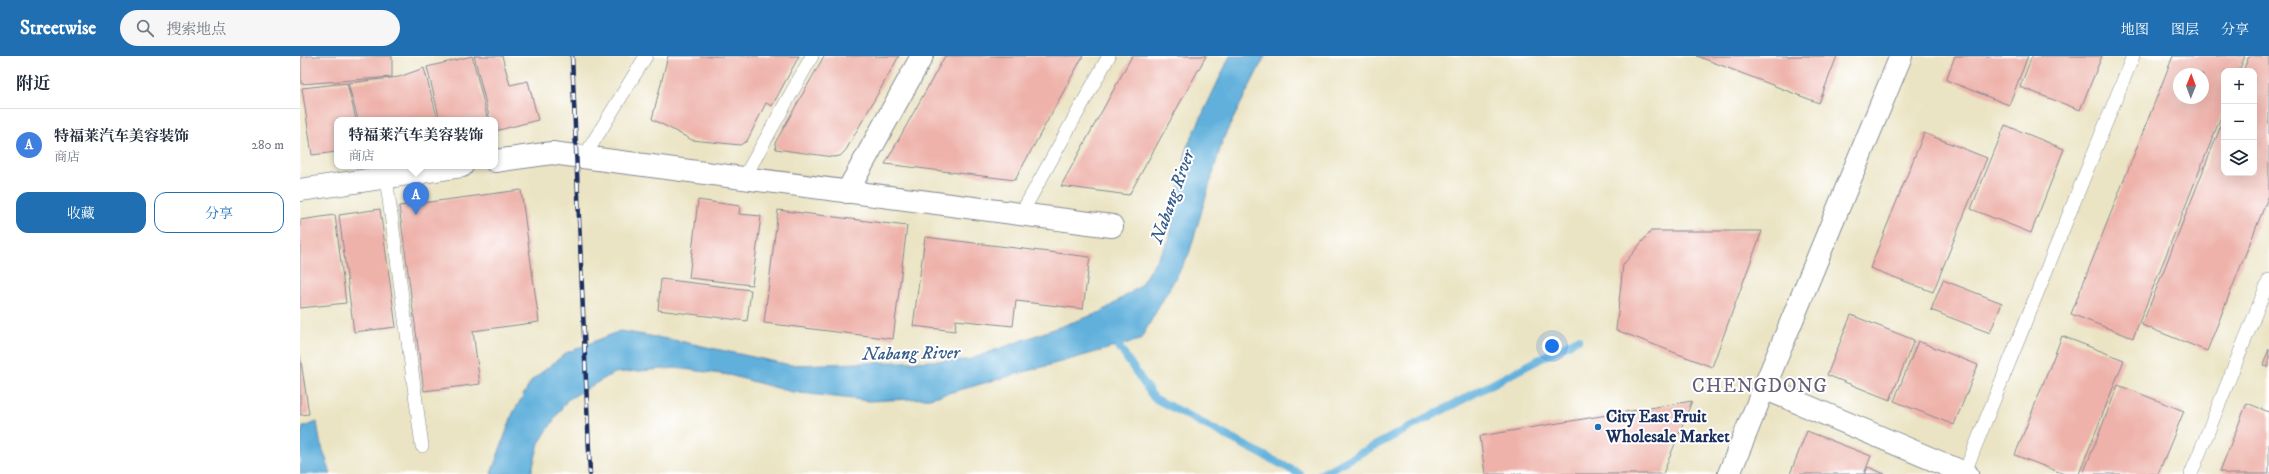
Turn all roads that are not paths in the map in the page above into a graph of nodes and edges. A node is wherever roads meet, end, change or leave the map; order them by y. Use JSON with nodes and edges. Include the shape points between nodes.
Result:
{"nodes":[{"id":1,"x":646,"y":56,"type":"edge"},
{"id":2,"x":812,"y":56,"type":"edge"},
{"id":3,"x":922,"y":56,"type":"edge"},
{"id":4,"x":1109,"y":56,"type":"edge"},
{"id":5,"x":1901,"y":56,"type":"edge"},
{"id":6,"x":2133,"y":56,"type":"edge"},
{"id":7,"x":584,"y":157,"type":"junction"},
{"id":8,"x":498,"y":161,"type":"edge"},
{"id":9,"x":441,"y":169,"type":"edge"},
{"id":10,"x":386,"y":177,"type":"junction"},
{"id":11,"x":744,"y":178,"type":"junction"},
{"id":12,"x":300,"y":190,"type":"edge"},
{"id":13,"x":847,"y":192,"type":"junction"},
{"id":14,"x":1021,"y":214,"type":"junction"},
{"id":15,"x":1112,"y":226,"type":"dead end"},
{"id":16,"x":2269,"y":280,"type":"edge"},
{"id":17,"x":1764,"y":388,"type":"junction"},
{"id":18,"x":422,"y":446,"type":"dead end"},
{"id":19,"x":1728,"y":474,"type":"edge"},
{"id":20,"x":1965,"y":474,"type":"edge"},
{"id":21,"x":2191,"y":474,"type":"edge"}],
"edges":[{"from":1,"to":7,"type":"lane"},
{"from":2,"to":11,"type":"lane"},
{"from":3,"to":13,"type":"street"},
{"from":4,"to":14,"type":"lane"},
{"from":5,"to":17,"type":"street"},
{"from":6,"to":20,"type":"lane"},
{"from":7,"to":8,"type":"street","via":[[552,153]]},
{"from":7,"to":11,"type":"street"},
{"from":9,"to":10,"type":"street"},
{"from":10,"to":12,"type":"street"},
{"from":10,"to":18,"type":"lane"},
{"from":11,"to":13,"type":"street"},
{"from":13,"to":14,"type":"street"},
{"from":14,"to":15,"type":"street"},
{"from":16,"to":21,"type":"lane"},
{"from":17,"to":19,"type":"street"},
{"from":17,"to":20,"type":"street"}]}
